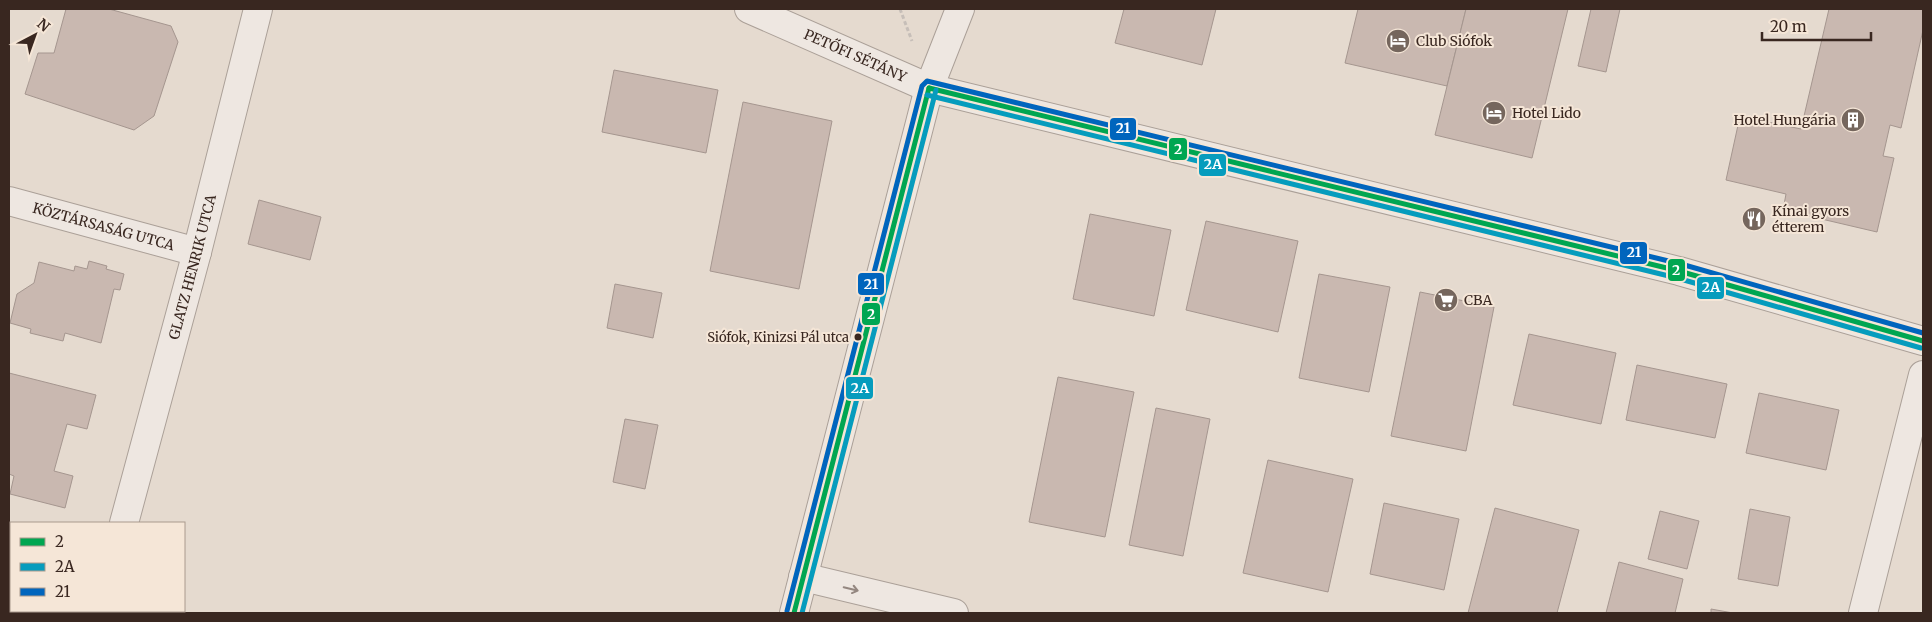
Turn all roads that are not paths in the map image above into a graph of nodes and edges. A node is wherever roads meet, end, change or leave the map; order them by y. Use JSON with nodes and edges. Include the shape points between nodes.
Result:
{"nodes":[{"id":1,"x":258,"y":9,"type":"edge"},
{"id":2,"x":749,"y":9,"type":"edge"},
{"id":3,"x":960,"y":9,"type":"edge"},
{"id":4,"x":929,"y":88,"type":"junction"},
{"id":5,"x":9,"y":201,"type":"edge"},
{"id":6,"x":197,"y":252,"type":"junction"},
{"id":7,"x":1923,"y":341,"type":"edge"},
{"id":8,"x":1923,"y":375,"type":"edge"},
{"id":9,"x":124,"y":522,"type":"edge"},
{"id":10,"x":803,"y":577,"type":"junction"},
{"id":11,"x":794,"y":613,"type":"edge"},
{"id":12,"x":954,"y":613,"type":"edge"},
{"id":13,"x":1863,"y":613,"type":"edge"}],
"edges":[{"from":1,"to":6,"type":"street","name":"GLATZ HENRIK UTCA"},
{"from":2,"to":4,"type":"street","name":"PETŐFI SÉTÁNY"},
{"from":3,"to":4,"type":"street"},
{"from":4,"to":7,"type":"street","name":"PETŐFI SÉTÁNY","via":[[1679,271]]},
{"from":4,"to":10,"type":"street"},
{"from":5,"to":6,"type":"street","name":"KÖZTÁRSASÁG UTCA"},
{"from":6,"to":9,"type":"street","name":"GLATZ HENRIK UTCA"},
{"from":8,"to":13,"type":"street"},
{"from":10,"to":11,"type":"street"},
{"from":10,"to":12,"type":"street","one_way":true}]}
